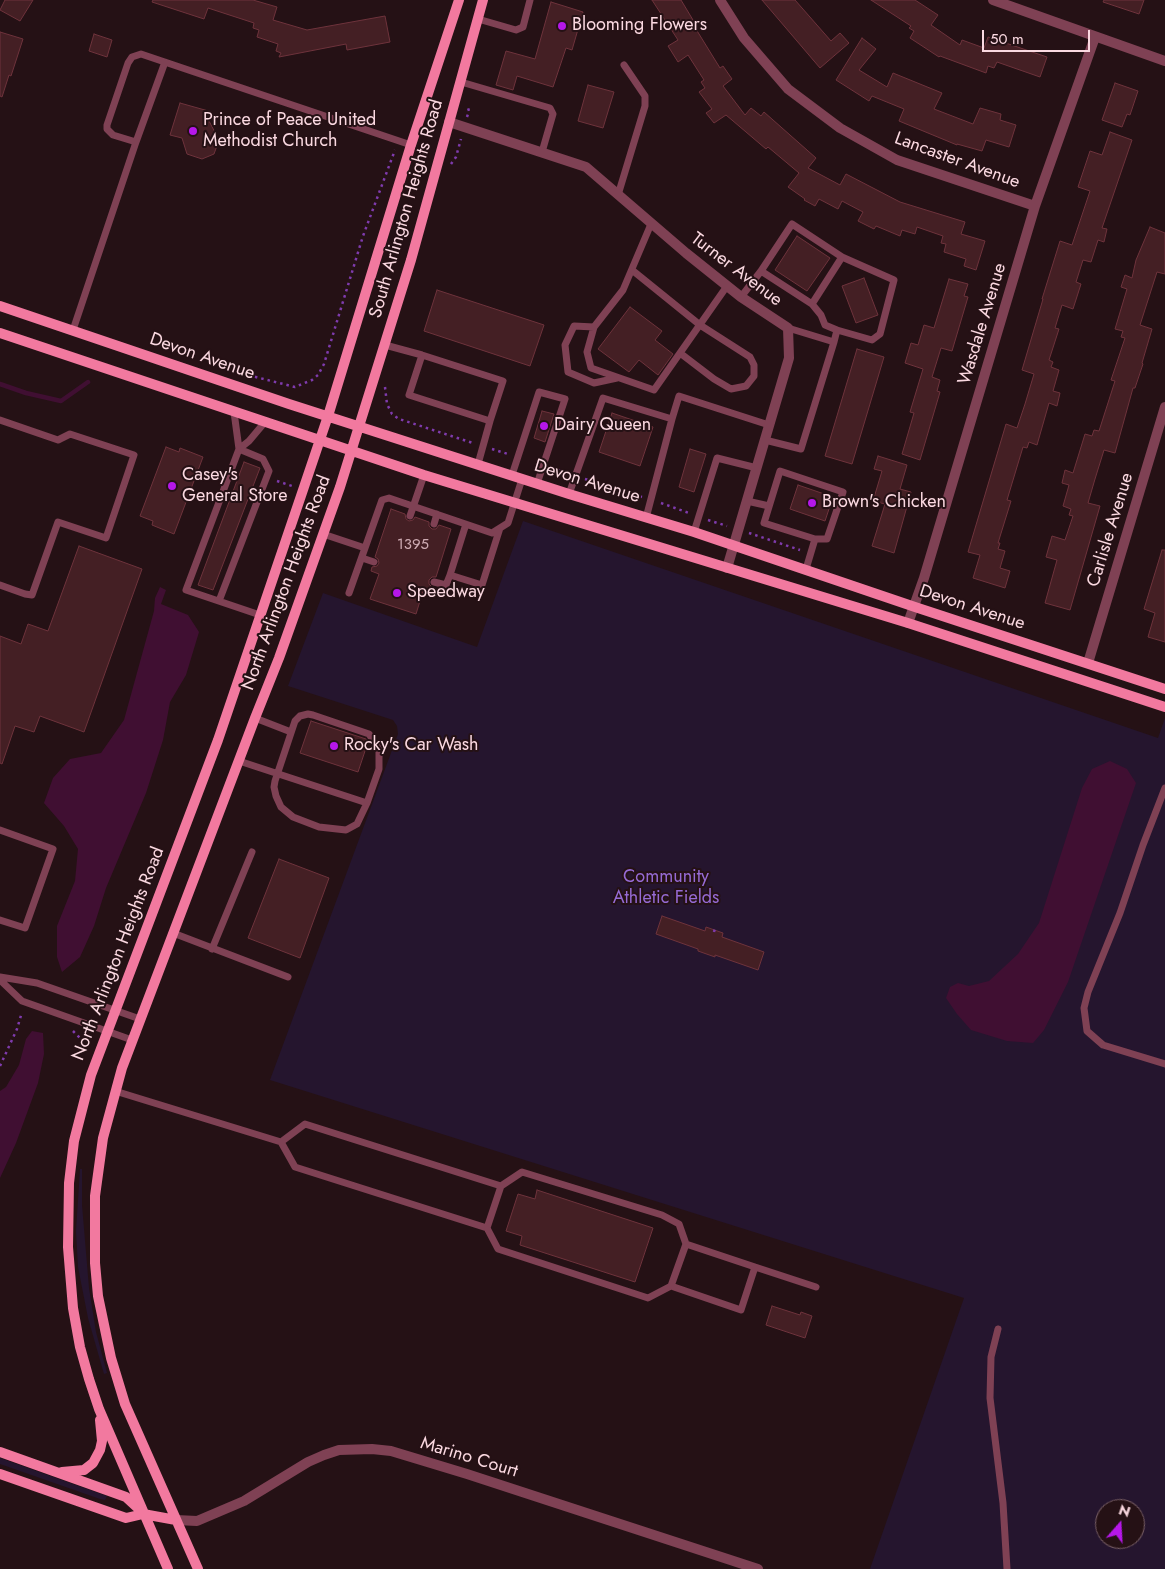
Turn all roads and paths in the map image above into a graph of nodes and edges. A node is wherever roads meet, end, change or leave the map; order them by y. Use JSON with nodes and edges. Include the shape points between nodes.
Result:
{"nodes":[{"id":1,"x":459,"y":0,"type":"edge"},
{"id":2,"x":483,"y":0,"type":"edge"},
{"id":3,"x":530,"y":0,"type":"edge"},
{"id":4,"x":720,"y":0,"type":"edge"},
{"id":5,"x":993,"y":0,"type":"edge"},
{"id":6,"x":478,"y":19,"type":"junction"},
{"id":7,"x":1095,"y":37,"type":"junction"},
{"id":8,"x":1165,"y":61,"type":"edge"},
{"id":9,"x":165,"y":62,"type":"junction"},
{"id":10,"x":624,"y":65,"type":"dead end"},
{"id":11,"x":460,"y":82,"type":"junction"},
{"id":12,"x":472,"y":86,"type":"junction"},
{"id":13,"x":449,"y":122,"type":"junction"},
{"id":14,"x":464,"y":127,"type":"junction"},
{"id":15,"x":399,"y":141,"type":"junction"},
{"id":16,"x":136,"y":142,"type":"junction"},
{"id":17,"x":411,"y":146,"type":"junction"},
{"id":18,"x":542,"y":152,"type":"junction"},
{"id":19,"x":448,"y":169,"type":"dead end"},
{"id":20,"x":618,"y":195,"type":"junction"},
{"id":21,"x":1035,"y":206,"type":"junction"},
{"id":22,"x":651,"y":224,"type":"junction"},
{"id":23,"x":842,"y":257,"type":"junction"},
{"id":24,"x":632,"y":270,"type":"junction"},
{"id":25,"x":761,"y":271,"type":"junction"},
{"id":26,"x":727,"y":286,"type":"junction"},
{"id":27,"x":740,"y":297,"type":"junction"},
{"id":28,"x":812,"y":304,"type":"junction"},
{"id":29,"x":0,"y":306,"type":"edge"},
{"id":30,"x":700,"y":325,"type":"junction"},
{"id":31,"x":594,"y":327,"type":"junction"},
{"id":32,"x":788,"y":328,"type":"junction"},
{"id":33,"x":74,"y":330,"type":"junction"},
{"id":34,"x":837,"y":330,"type":"junction"},
{"id":35,"x":0,"y":333,"type":"edge"},
{"id":36,"x":834,"y":342,"type":"junction"},
{"id":37,"x":385,"y":345,"type":"junction"},
{"id":38,"x":680,"y":353,"type":"junction"},
{"id":39,"x":422,"y":355,"type":"junction"},
{"id":40,"x":234,"y":371,"type":"dead end"},
{"id":41,"x":618,"y":377,"type":"junction"},
{"id":42,"x":385,"y":383,"type":"dead end"},
{"id":43,"x":1165,"y":407,"type":"edge"},
{"id":44,"x":234,"y":412,"type":"junction"},
{"id":45,"x":328,"y":416,"type":"junction"},
{"id":46,"x":672,"y":419,"type":"junction"},
{"id":47,"x":0,"y":420,"type":"edge"},
{"id":48,"x":490,"y":421,"type":"junction"},
{"id":49,"x":265,"y":422,"type":"junction"},
{"id":50,"x":769,"y":425,"type":"junction"},
{"id":51,"x":360,"y":427,"type":"junction"},
{"id":52,"x":765,"y":440,"type":"junction"},
{"id":53,"x":320,"y":441,"type":"junction"},
{"id":54,"x":484,"y":446,"type":"junction"},
{"id":55,"x":239,"y":449,"type":"junction"},
{"id":56,"x":352,"y":450,"type":"junction"},
{"id":57,"x":518,"y":457,"type":"junction"},
{"id":58,"x":478,"y":464,"type":"junction"},
{"id":59,"x":543,"y":465,"type":"junction"},
{"id":60,"x":757,"y":468,"type":"junction"},
{"id":61,"x":424,"y":475,"type":"junction"},
{"id":62,"x":512,"y":476,"type":"junction"},
{"id":63,"x":575,"y":476,"type":"junction"},
{"id":64,"x":522,"y":479,"type":"junction"},
{"id":65,"x":277,"y":481,"type":"dead end"},
{"id":66,"x":537,"y":484,"type":"junction"},
{"id":67,"x":292,"y":486,"type":"dead end"},
{"id":68,"x":569,"y":494,"type":"junction"},
{"id":69,"x":651,"y":500,"type":"junction"},
{"id":70,"x":747,"y":501,"type":"junction"},
{"id":71,"x":515,"y":503,"type":"junction"},
{"id":72,"x":414,"y":506,"type":"junction"},
{"id":73,"x":769,"y":506,"type":"junction"},
{"id":74,"x":437,"y":514,"type":"junction"},
{"id":75,"x":410,"y":516,"type":"dead end"},
{"id":76,"x":699,"y":517,"type":"junction"},
{"id":77,"x":646,"y":518,"type":"junction"},
{"id":78,"x":434,"y":524,"type":"dead end"},
{"id":79,"x":466,"y":524,"type":"junction"},
{"id":80,"x":500,"y":528,"type":"junction"},
{"id":81,"x":738,"y":530,"type":"junction"},
{"id":82,"x":694,"y":532,"type":"junction"},
{"id":83,"x":323,"y":534,"type":"junction"},
{"id":84,"x":815,"y":539,"type":"junction"},
{"id":85,"x":734,"y":545,"type":"junction"},
{"id":86,"x":365,"y":548,"type":"junction"},
{"id":87,"x":811,"y":554,"type":"junction"},
{"id":88,"x":362,"y":558,"type":"junction"},
{"id":89,"x":374,"y":562,"type":"dead end"},
{"id":90,"x":727,"y":568,"type":"junction"},
{"id":91,"x":806,"y":569,"type":"junction"},
{"id":92,"x":450,"y":575,"type":"junction"},
{"id":93,"x":434,"y":582,"type":"dead end"},
{"id":94,"x":0,"y":585,"type":"edge"},
{"id":95,"x":349,"y":592,"type":"dead end"},
{"id":96,"x":219,"y":601,"type":"junction"},
{"id":97,"x":915,"y":607,"type":"junction"},
{"id":98,"x":260,"y":615,"type":"junction"},
{"id":99,"x":908,"y":623,"type":"junction"},
{"id":100,"x":1088,"y":663,"type":"junction"},
{"id":101,"x":1165,"y":689,"type":"edge"},
{"id":102,"x":1165,"y":707,"type":"edge"},
{"id":103,"x":255,"y":718,"type":"junction"},
{"id":104,"x":291,"y":732,"type":"junction"},
{"id":105,"x":239,"y":761,"type":"junction"},
{"id":106,"x":278,"y":773,"type":"junction"},
{"id":107,"x":1165,"y":788,"type":"edge"},
{"id":108,"x":367,"y":803,"type":"junction"},
{"id":109,"x":0,"y":830,"type":"edge"},
{"id":110,"x":252,"y":852,"type":"dead end"},
{"id":111,"x":0,"y":920,"type":"edge"},
{"id":112,"x":715,"y":928,"type":"dead end"},
{"id":113,"x":714,"y":932,"type":"dead end"},
{"id":114,"x":173,"y":934,"type":"junction"},
{"id":115,"x":212,"y":949,"type":"junction"},
{"id":116,"x":288,"y":977,"type":"dead end"},
{"id":117,"x":0,"y":979,"type":"edge"},
{"id":118,"x":115,"y":1010,"type":"junction"},
{"id":119,"x":23,"y":1011,"type":"dead end"},
{"id":120,"x":140,"y":1019,"type":"junction"},
{"id":121,"x":107,"y":1030,"type":"junction"},
{"id":122,"x":132,"y":1040,"type":"junction"},
{"id":123,"x":1165,"y":1064,"type":"edge"},
{"id":124,"x":0,"y":1066,"type":"edge"},
{"id":125,"x":115,"y":1091,"type":"junction"},
{"id":126,"x":281,"y":1142,"type":"junction"},
{"id":127,"x":501,"y":1186,"type":"junction"},
{"id":128,"x":487,"y":1228,"type":"junction"},
{"id":129,"x":686,"y":1244,"type":"junction"},
{"id":130,"x":755,"y":1267,"type":"junction"},
{"id":131,"x":671,"y":1286,"type":"junction"},
{"id":132,"x":816,"y":1287,"type":"dead end"},
{"id":133,"x":998,"y":1329,"type":"dead end"},
{"id":134,"x":99,"y":1409,"type":"junction"},
{"id":135,"x":0,"y":1452,"type":"edge"},
{"id":136,"x":58,"y":1472,"type":"junction"},
{"id":137,"x":0,"y":1474,"type":"edge"},
{"id":138,"x":143,"y":1514,"type":"junction"},
{"id":139,"x":176,"y":1520,"type":"junction"},
{"id":140,"x":168,"y":1569,"type":"edge"},
{"id":141,"x":198,"y":1569,"type":"edge"},
{"id":142,"x":758,"y":1569,"type":"edge"},
{"id":143,"x":1007,"y":1569,"type":"edge"}],
"edges":[{"from":1,"to":17,"type":"main road","name":"South Arlington Heights Road"},
{"from":2,"to":6,"type":"main road","name":"South Arlington Heights Road"},
{"from":3,"to":6,"type":"lane","via":[[522,27],[516,30]]},
{"from":4,"to":21,"type":"street","name":"Lancaster Avenue","via":[[744,38],[788,89],[840,128],[897,160]]},
{"from":5,"to":7,"type":"street"},
{"from":6,"to":11,"type":"main road","name":"South Arlington Heights Road"},
{"from":7,"to":8,"type":"street"},
{"from":7,"to":21,"type":"street","name":"Wasdale Avenue"},
{"from":9,"to":15,"type":"lane"},
{"from":9,"to":16,"type":"lane"},
{"from":9,"to":16,"type":"lane","via":[[141,54],[132,57],[128,63],[107,129],[112,135]]},
{"from":10,"to":20,"type":"lane","via":[[644,96],[645,106]]},
{"from":11,"to":12,"type":"lane"},
{"from":11,"to":13,"type":"main road","name":"South Arlington Heights Road"},
{"from":12,"to":14,"type":"path"},
{"from":12,"to":18,"type":"lane","via":[[550,108],[553,114]]},
{"from":13,"to":14,"type":"street","name":"Turner Avenue"},
{"from":13,"to":37,"type":"main road","name":"South Arlington Heights Road"},
{"from":14,"to":18,"type":"street","name":"Turner Avenue"},
{"from":14,"to":19,"type":"path","via":[[456,157]]},
{"from":15,"to":17,"type":"lane"},
{"from":15,"to":40,"type":"path","via":[[363,236],[320,376],[294,388]]},
{"from":16,"to":33,"type":"lane"},
{"from":17,"to":45,"type":"main road","name":"South Arlington Heights Road"},
{"from":18,"to":20,"type":"street","name":"Turner Avenue","via":[[586,167]]},
{"from":20,"to":22,"type":"street","name":"Turner Avenue"},
{"from":21,"to":97,"type":"street","name":"Wasdale Avenue"},
{"from":22,"to":24,"type":"lane"},
{"from":22,"to":26,"type":"street","name":"Turner Avenue"},
{"from":23,"to":25,"type":"lane","via":[[792,224]]},
{"from":23,"to":28,"type":"lane"},
{"from":23,"to":34,"type":"lane","via":[[894,280],[880,334],[872,340]]},
{"from":24,"to":30,"type":"lane"},
{"from":24,"to":31,"type":"lane","via":[[623,290]]},
{"from":25,"to":27,"type":"lane"},
{"from":25,"to":28,"type":"lane"},
{"from":26,"to":27,"type":"street","name":"Turner Avenue"},
{"from":26,"to":30,"type":"lane"},
{"from":27,"to":32,"type":"street","name":"Turner Avenue"},
{"from":28,"to":34,"type":"lane","via":[[825,325]]},
{"from":29,"to":33,"type":"main road","name":"Devon Avenue"},
{"from":30,"to":38,"type":"lane"},
{"from":30,"to":38,"type":"lane","via":[[750,357],[754,376],[746,386],[731,390]]},
{"from":31,"to":41,"type":"lane","via":[[587,352],[591,368]]},
{"from":31,"to":41,"type":"lane","via":[[574,326],[565,345],[568,372],[594,383]]},
{"from":32,"to":36,"type":"lane"},
{"from":32,"to":50,"type":"street","name":"Turner Avenue","via":[[789,358]]},
{"from":33,"to":45,"type":"main road","name":"Devon Avenue"},
{"from":34,"to":36,"type":"lane"},
{"from":35,"to":44,"type":"main road","name":"Devon Avenue"},
{"from":36,"to":52,"type":"lane","via":[[801,449]]},
{"from":37,"to":39,"type":"lane"},
{"from":37,"to":51,"type":"main road","name":"South Arlington Heights Road"},
{"from":38,"to":41,"type":"lane","via":[[654,390]]},
{"from":39,"to":48,"type":"lane","via":[[410,395]]},
{"from":39,"to":48,"type":"lane","via":[[503,381]]},
{"from":42,"to":54,"type":"path","via":[[383,394],[392,414],[398,419]]},
{"from":43,"to":100,"type":"street","name":"Carlisle Avenue"},
{"from":44,"to":49,"type":"main road","name":"Devon Avenue"},
{"from":44,"to":55,"type":"lane"},
{"from":45,"to":51,"type":"main road","name":"Devon Avenue"},
{"from":45,"to":53,"type":"main road","name":"North Arlington Heights Road"},
{"from":46,"to":50,"type":"lane","via":[[679,396]]},
{"from":46,"to":63,"type":"lane","via":[[603,398]]},
{"from":46,"to":69,"type":"lane"},
{"from":47,"to":94,"type":"lane","via":[[58,440],[70,434],[134,455],[106,538],[58,522],[32,595]]},
{"from":48,"to":54,"type":"lane"},
{"from":49,"to":53,"type":"main road","name":"Devon Avenue"},
{"from":49,"to":55,"type":"lane"},
{"from":50,"to":52,"type":"street","name":"Turner Avenue"},
{"from":51,"to":56,"type":"main road","name":"North Arlington Heights Road"},
{"from":51,"to":58,"type":"main road","name":"Devon Avenue"},
{"from":52,"to":60,"type":"street","name":"Turner Avenue"},
{"from":53,"to":56,"type":"main road","name":"Devon Avenue"},
{"from":53,"to":98,"type":"main road","name":"North Arlington Heights Road"},
{"from":54,"to":57,"type":"path"},
{"from":54,"to":58,"type":"lane"},
{"from":55,"to":96,"type":"lane","via":[[263,459],[269,472]]},
{"from":55,"to":96,"type":"lane","via":[[186,590]]},
{"from":56,"to":61,"type":"main road","name":"Devon Avenue"},
{"from":56,"to":83,"type":"main road","name":"North Arlington Heights Road"},
{"from":57,"to":59,"type":"lane","via":[[538,392],[565,399]]},
{"from":57,"to":62,"type":"lane"},
{"from":58,"to":62,"type":"main road","name":"Devon Avenue"},
{"from":59,"to":63,"type":"path"},
{"from":59,"to":66,"type":"lane"},
{"from":60,"to":70,"type":"street","name":"Turner Avenue"},
{"from":60,"to":76,"type":"lane","via":[[717,458]]},
{"from":61,"to":71,"type":"main road","name":"Devon Avenue"},
{"from":61,"to":72,"type":"lane"},
{"from":62,"to":64,"type":"main road","name":"Devon Avenue"},
{"from":63,"to":68,"type":"lane"},
{"from":63,"to":69,"type":"path"},
{"from":64,"to":66,"type":"main road","name":"Devon Avenue"},
{"from":64,"to":71,"type":"lane"},
{"from":65,"to":67,"type":"path"},
{"from":66,"to":68,"type":"main road","name":"Devon Avenue"},
{"from":68,"to":77,"type":"main road","name":"Devon Avenue"},
{"from":69,"to":76,"type":"path"},
{"from":69,"to":77,"type":"lane"},
{"from":70,"to":73,"type":"lane"},
{"from":70,"to":81,"type":"street","name":"Turner Avenue"},
{"from":71,"to":80,"type":"lane","via":[[508,523]]},
{"from":71,"to":90,"type":"main road","name":"Devon Avenue"},
{"from":72,"to":74,"type":"lane"},
{"from":72,"to":75,"type":"lane"},
{"from":72,"to":86,"type":"lane","via":[[389,498],[382,500]]},
{"from":73,"to":84,"type":"lane","via":[[764,523]]},
{"from":73,"to":84,"type":"lane","via":[[780,471],[843,492],[827,540]]},
{"from":74,"to":78,"type":"lane"},
{"from":74,"to":79,"type":"lane"},
{"from":76,"to":81,"type":"path"},
{"from":76,"to":82,"type":"lane"},
{"from":77,"to":82,"type":"main road","name":"Devon Avenue"},
{"from":79,"to":80,"type":"lane","via":[[492,533]]},
{"from":79,"to":92,"type":"lane"},
{"from":80,"to":92,"type":"lane","via":[[482,584]]},
{"from":81,"to":85,"type":"street","name":"Turner Avenue"},
{"from":81,"to":87,"type":"path"},
{"from":82,"to":85,"type":"main road","name":"Devon Avenue"},
{"from":83,"to":86,"type":"lane"},
{"from":83,"to":103,"type":"main road","name":"North Arlington Heights Road"},
{"from":84,"to":87,"type":"lane"},
{"from":85,"to":90,"type":"street","name":"Turner Avenue"},
{"from":85,"to":91,"type":"main road","name":"Devon Avenue"},
{"from":86,"to":88,"type":"lane"},
{"from":87,"to":91,"type":"lane"},
{"from":88,"to":89,"type":"lane"},
{"from":88,"to":95,"type":"lane"},
{"from":90,"to":99,"type":"main road","name":"Devon Avenue"},
{"from":91,"to":97,"type":"main road","name":"Devon Avenue"},
{"from":92,"to":93,"type":"lane","via":[[446,585]]},
{"from":96,"to":98,"type":"lane"},
{"from":97,"to":99,"type":"street","name":"Wasdale Avenue"},
{"from":97,"to":100,"type":"main road","name":"Devon Avenue"},
{"from":98,"to":118,"type":"main road","name":"North Arlington Heights Road","via":[[218,740]]},
{"from":99,"to":102,"type":"main road","name":"Devon Avenue"},
{"from":100,"to":101,"type":"main road","name":"Devon Avenue"},
{"from":103,"to":104,"type":"lane"},
{"from":103,"to":105,"type":"main road","name":"North Arlington Heights Road"},
{"from":104,"to":106,"type":"lane"},
{"from":104,"to":108,"type":"lane","via":[[295,720],[308,714],[369,734],[379,749],[379,769]]},
{"from":105,"to":106,"type":"lane"},
{"from":105,"to":114,"type":"main road","name":"North Arlington Heights Road"},
{"from":106,"to":108,"type":"lane"},
{"from":106,"to":108,"type":"lane","via":[[274,787],[280,807],[293,817],[319,827],[346,830],[357,824]]},
{"from":107,"to":123,"type":"lane","via":[[1084,1008],[1087,1031],[1103,1045]]},
{"from":109,"to":111,"type":"lane","via":[[53,849],[25,928]]},
{"from":110,"to":115,"type":"lane"},
{"from":112,"to":113,"type":"path"},
{"from":114,"to":115,"type":"lane"},
{"from":114,"to":120,"type":"main road","name":"North Arlington Heights Road"},
{"from":115,"to":116,"type":"lane"},
{"from":117,"to":118,"type":"lane","via":[[37,983]]},
{"from":117,"to":121,"type":"lane","via":[[22,1001]]},
{"from":118,"to":120,"type":"lane"},
{"from":118,"to":121,"type":"main road","name":"North Arlington Heights Road"},
{"from":119,"to":124,"type":"path"},
{"from":120,"to":122,"type":"main road","name":"North Arlington Heights Road"},
{"from":121,"to":122,"type":"lane"},
{"from":121,"to":134,"type":"main road","name":"North Arlington Heights Road","via":[[88,1083],[74,1141],[68,1221],[73,1308],[88,1379]]},
{"from":122,"to":125,"type":"main road","name":"North Arlington Heights Road"},
{"from":125,"to":126,"type":"lane"},
{"from":125,"to":139,"type":"main road","name":"North Arlington Heights Road","via":[[102,1138],[95,1196],[98,1296],[125,1404]]},
{"from":126,"to":127,"type":"lane","via":[[305,1124]]},
{"from":126,"to":128,"type":"lane","via":[[295,1167]]},
{"from":127,"to":128,"type":"lane"},
{"from":127,"to":129,"type":"lane","via":[[522,1172],[662,1216],[679,1224]]},
{"from":128,"to":131,"type":"lane","via":[[498,1249],[648,1298]]},
{"from":129,"to":130,"type":"lane"},
{"from":129,"to":131,"type":"lane"},
{"from":130,"to":131,"type":"lane","via":[[741,1310]]},
{"from":130,"to":132,"type":"lane"},
{"from":133,"to":143,"type":"lane","via":[[991,1357],[990,1398],[1003,1503]]},
{"from":134,"to":136,"type":"main road","via":[[102,1440],[93,1463],[84,1470]]},
{"from":134,"to":138,"type":"main road","name":"North Arlington Heights Road"},
{"from":135,"to":136,"type":"main road"},
{"from":136,"to":138,"type":"main road","via":[[126,1497]]},
{"from":137,"to":138,"type":"main road","via":[[126,1518]]},
{"from":138,"to":139,"type":"main road"},
{"from":138,"to":140,"type":"main road","name":"North Arlington Heights Road"},
{"from":139,"to":141,"type":"main road","name":"North Arlington Heights Road"},
{"from":139,"to":142,"type":"street","name":"Marino Court","via":[[197,1521],[244,1501],[324,1455],[340,1450],[372,1449],[391,1451],[467,1474]]}]}
